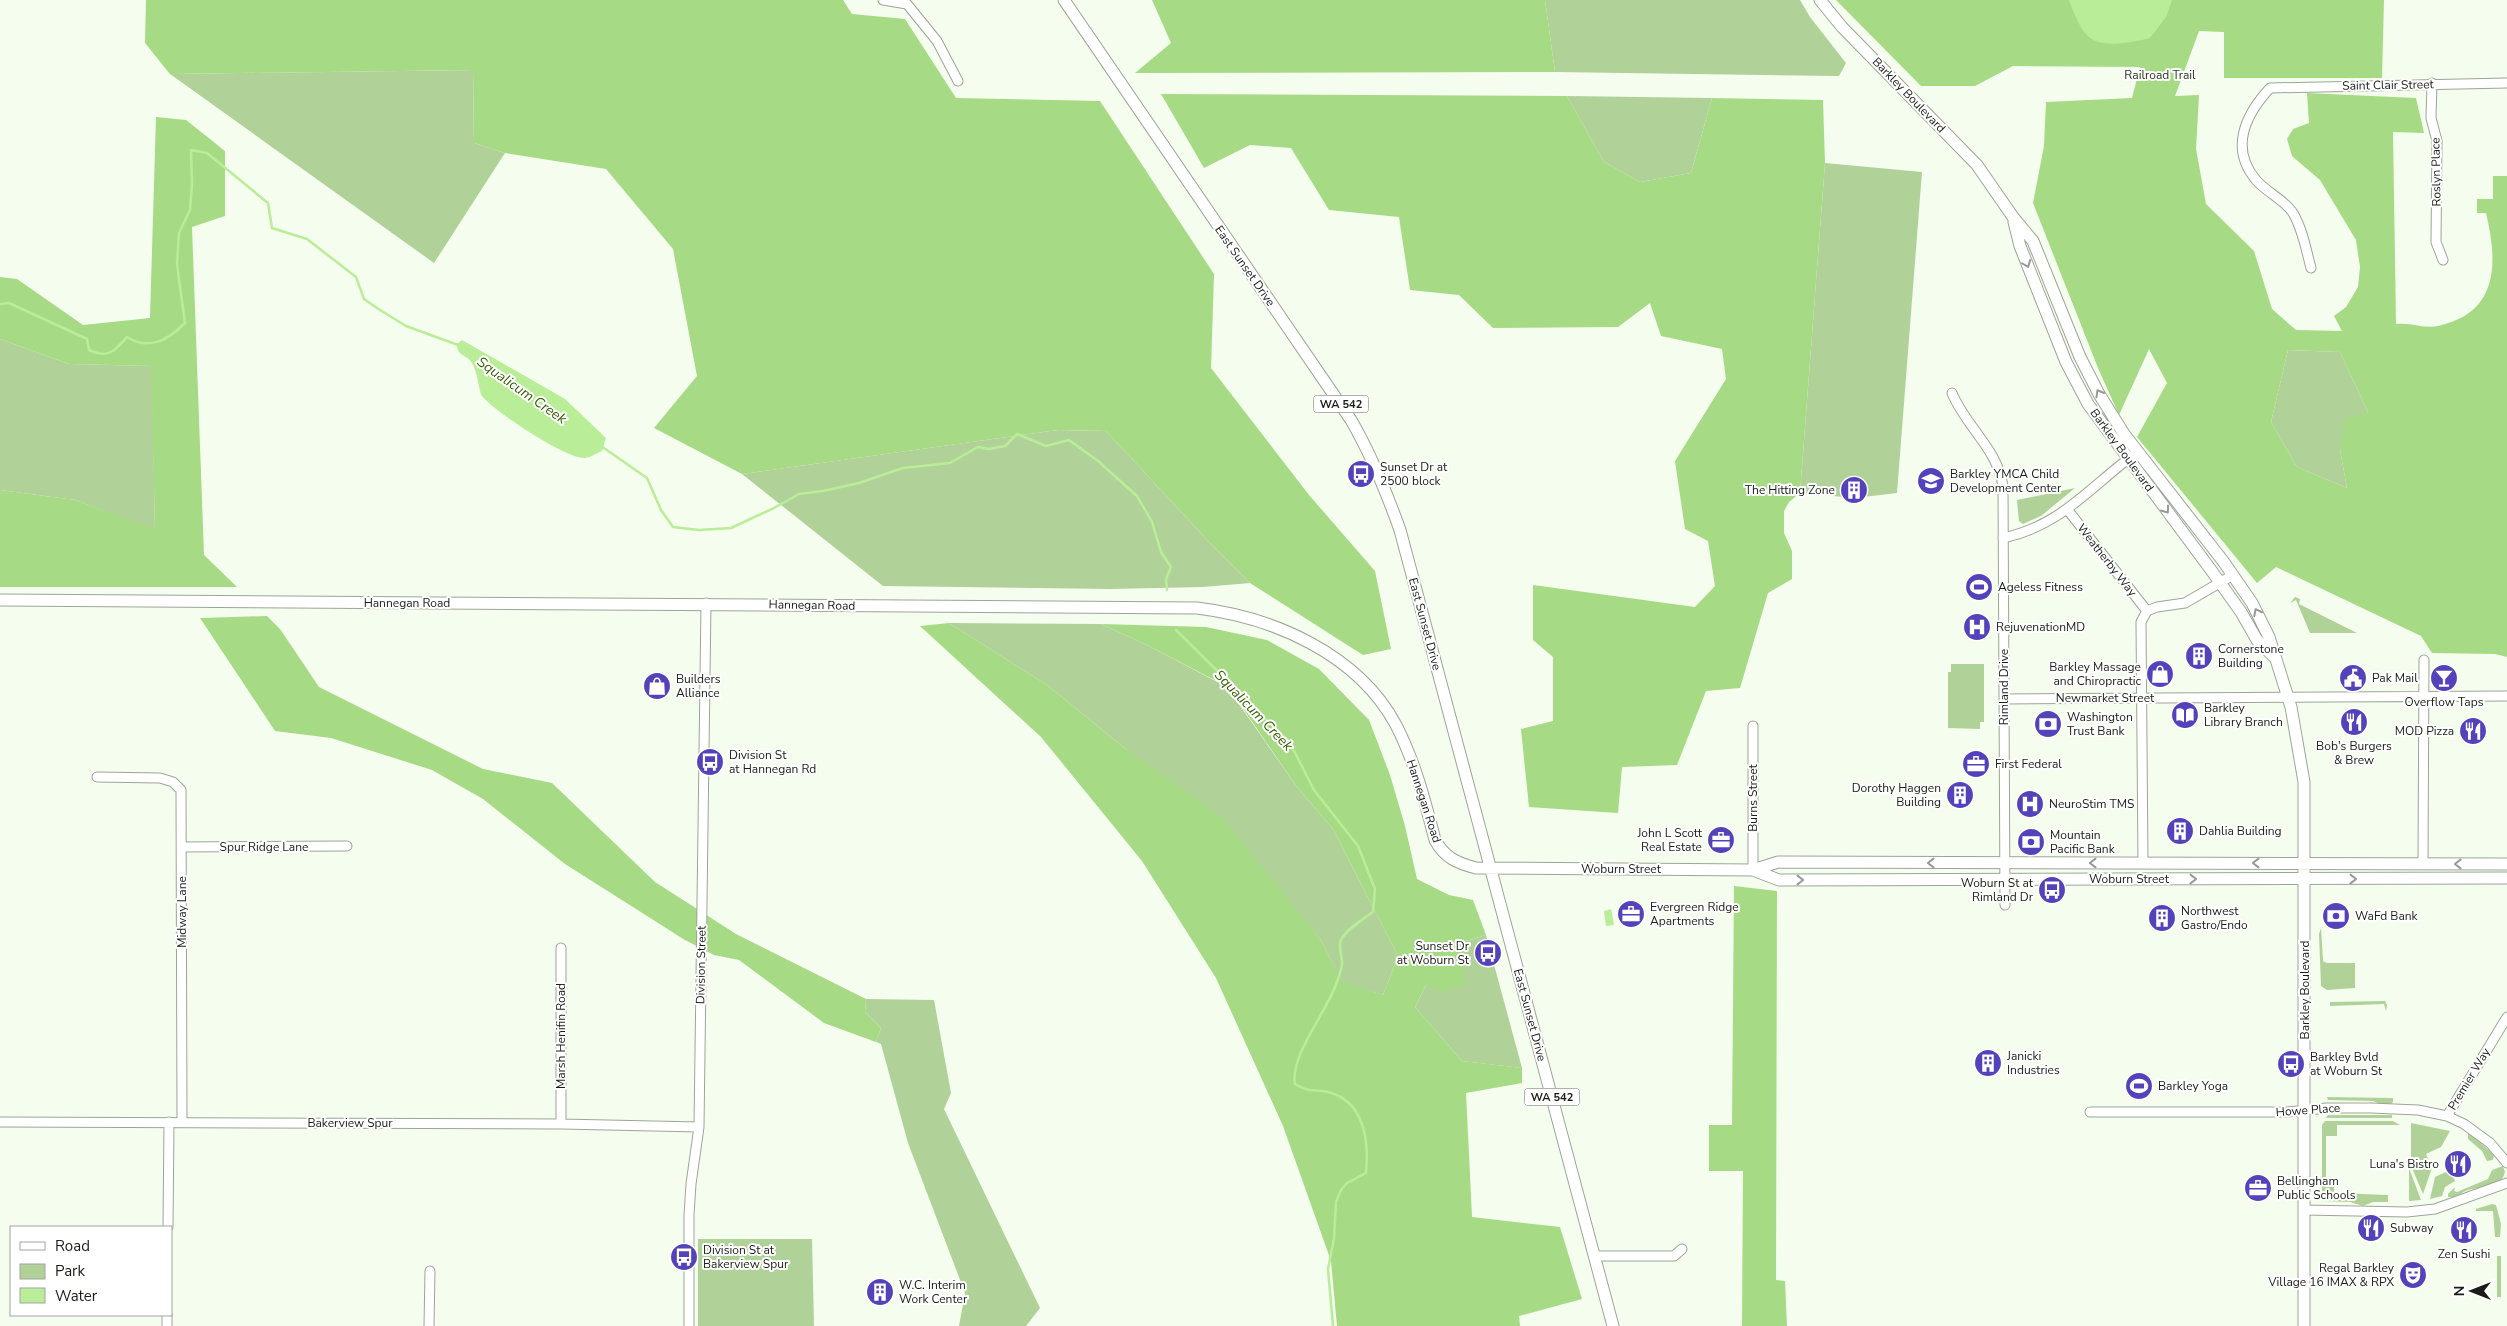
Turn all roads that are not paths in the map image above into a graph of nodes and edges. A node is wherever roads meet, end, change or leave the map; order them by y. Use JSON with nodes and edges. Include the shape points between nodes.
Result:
{"nodes":[{"id":1,"x":883,"y":0,"type":"edge"},
{"id":2,"x":1064,"y":0,"type":"edge"},
{"id":3,"x":1820,"y":0,"type":"edge"},
{"id":4,"x":958,"y":82,"type":"dead end"},
{"id":5,"x":2432,"y":83,"type":"junction"},
{"id":6,"x":2507,"y":83,"type":"edge"},
{"id":7,"x":2013,"y":218,"type":"junction"},
{"id":8,"x":2442,"y":260,"type":"dead end"},
{"id":9,"x":2311,"y":268,"type":"dead end"},
{"id":10,"x":1952,"y":393,"type":"dead end"},
{"id":11,"x":2138,"y":451,"type":"junction"},
{"id":12,"x":2128,"y":459,"type":"junction"},
{"id":13,"x":2067,"y":509,"type":"junction"},
{"id":14,"x":2003,"y":538,"type":"junction"},
{"id":15,"x":2233,"y":575,"type":"junction"},
{"id":16,"x":2220,"y":583,"type":"junction"},
{"id":17,"x":0,"y":600,"type":"edge"},
{"id":18,"x":706,"y":603,"type":"junction"},
{"id":19,"x":2147,"y":611,"type":"junction"},
{"id":20,"x":2274,"y":657,"type":"junction"},
{"id":21,"x":2424,"y":660,"type":"dead end"},
{"id":22,"x":2424,"y":696,"type":"junction"},
{"id":23,"x":2507,"y":696,"type":"edge"},
{"id":24,"x":2288,"y":697,"type":"junction"},
{"id":25,"x":2142,"y":698,"type":"junction"},
{"id":26,"x":2004,"y":699,"type":"junction"},
{"id":27,"x":1753,"y":726,"type":"dead end"},
{"id":28,"x":97,"y":777,"type":"dead end"},
{"id":29,"x":347,"y":846,"type":"dead end"},
{"id":30,"x":182,"y":847,"type":"junction"},
{"id":31,"x":2004,"y":863,"type":"junction"},
{"id":32,"x":2143,"y":863,"type":"junction"},
{"id":33,"x":2305,"y":863,"type":"junction"},
{"id":34,"x":2423,"y":864,"type":"junction"},
{"id":35,"x":2507,"y":864,"type":"edge"},
{"id":36,"x":1490,"y":869,"type":"junction"},
{"id":37,"x":1753,"y":870,"type":"junction"},
{"id":38,"x":2507,"y":878,"type":"edge"},
{"id":39,"x":2004,"y":879,"type":"junction"},
{"id":40,"x":2305,"y":879,"type":"junction"},
{"id":41,"x":2004,"y":905,"type":"dead end"},
{"id":42,"x":561,"y":948,"type":"dead end"},
{"id":43,"x":2507,"y":1017,"type":"edge"},
{"id":44,"x":2304,"y":1111,"type":"junction"},
{"id":45,"x":2090,"y":1112,"type":"dead end"},
{"id":46,"x":2447,"y":1116,"type":"junction"},
{"id":47,"x":0,"y":1122,"type":"edge"},
{"id":48,"x":169,"y":1122,"type":"junction"},
{"id":49,"x":182,"y":1122,"type":"junction"},
{"id":50,"x":561,"y":1124,"type":"junction"},
{"id":51,"x":700,"y":1127,"type":"junction"},
{"id":52,"x":2507,"y":1163,"type":"edge"},
{"id":53,"x":2507,"y":1183,"type":"edge"},
{"id":54,"x":2304,"y":1210,"type":"junction"},
{"id":55,"x":168,"y":1226,"type":"edge"},
{"id":56,"x":1682,"y":1249,"type":"dead end"},
{"id":57,"x":1595,"y":1256,"type":"junction"},
{"id":58,"x":430,"y":1271,"type":"dead end"},
{"id":59,"x":429,"y":1326,"type":"edge"},
{"id":60,"x":689,"y":1326,"type":"edge"},
{"id":61,"x":1613,"y":1326,"type":"edge"},
{"id":62,"x":2304,"y":1326,"type":"edge"}],
"edges":[{"from":1,"to":4,"type":"street","via":[[907,4],[937,41]]},
{"from":2,"to":36,"type":"main road","name":"East Sunset Drive","number":"WA 542","via":[[1371,454],[1400,530]]},
{"from":3,"to":7,"type":"main road","name":"Barkley Boulevard","via":[[1842,27],[1977,165]]},
{"from":5,"to":6,"type":"street","name":"Saint Clair Street"},
{"from":5,"to":8,"type":"street","name":"Roslyn Place","via":[[2431,118],[2437,141],[2436,242]]},
{"from":5,"to":9,"type":"street","name":"Saint Clair Street","via":[[2270,88],[2258,101],[2245,122],[2241,151],[2255,180],[2292,212]]},
{"from":11,"to":7,"type":"main road","name":"Barkley Boulevard","one_way":true,"via":[[2099,394],[2080,357],[2033,241]]},
{"from":7,"to":12,"type":"main road","name":"Barkley Boulevard","one_way":true,"via":[[2020,246],[2066,362],[2088,404]]},
{"from":10,"to":14,"type":"street","name":"Rimland Drive","via":[[1957,406],[1994,457],[2001,473]]},
{"from":11,"to":12,"type":"street"},
{"from":11,"to":15,"type":"main road","name":"Barkley Boulevard"},
{"from":12,"to":13,"type":"street"},
{"from":12,"to":16,"type":"main road","name":"Barkley Boulevard","one_way":true},
{"from":13,"to":14,"type":"street","via":[[2027,533]]},
{"from":13,"to":19,"type":"street","name":"Weatherby Way"},
{"from":14,"to":26,"type":"street","name":"Rimland Drive"},
{"from":15,"to":16,"type":"street"},
{"from":20,"to":15,"type":"main road","name":"Barkley Boulevard","one_way":true,"via":[[2261,620]]},
{"from":16,"to":19,"type":"street","via":[[2185,603]]},
{"from":16,"to":20,"type":"main road","name":"Barkley Boulevard","via":[[2257,640]]},
{"from":17,"to":18,"type":"main road","name":"Hannegan Road"},
{"from":18,"to":36,"type":"main road","name":"Hannegan Road","via":[[1197,608],[1241,615],[1274,625],[1344,666],[1370,690],[1395,724],[1413,762],[1440,848],[1453,862]]},
{"from":18,"to":51,"type":"street","name":"Division Street"},
{"from":19,"to":25,"type":"street","via":[[2141,622]]},
{"from":20,"to":24,"type":"main road","name":"Barkley Boulevard"},
{"from":21,"to":22,"type":"street"},
{"from":22,"to":23,"type":"street","name":"Newmarket Street"},
{"from":22,"to":24,"type":"street","name":"Newmarket Street"},
{"from":22,"to":34,"type":"street"},
{"from":24,"to":25,"type":"street","name":"Newmarket Street"},
{"from":24,"to":33,"type":"main road","name":"Barkley Boulevard","via":[[2302,759]]},
{"from":25,"to":26,"type":"street","name":"Newmarket Street"},
{"from":25,"to":32,"type":"street"},
{"from":26,"to":31,"type":"street","name":"Rimland Drive"},
{"from":27,"to":37,"type":"street","name":"Burns Street"},
{"from":28,"to":30,"type":"street","name":"Midway Lane","via":[[160,778],[173,782],[181,790]]},
{"from":29,"to":30,"type":"street","name":"Spur Ridge Lane"},
{"from":30,"to":49,"type":"street","name":"Midway Lane"},
{"from":32,"to":31,"type":"main road","name":"Woburn Street","one_way":true},
{"from":31,"to":37,"type":"main road","name":"Woburn Street","one_way":true,"via":[[1778,862]]},
{"from":31,"to":39,"type":"street","name":"Rimland Drive"},
{"from":33,"to":32,"type":"main road","name":"Woburn Street","one_way":true},
{"from":33,"to":34,"type":"main road","name":"Woburn Street"},
{"from":33,"to":40,"type":"main road","name":"Barkley Boulevard"},
{"from":35,"to":34,"type":"main road","name":"Woburn Street","one_way":true},
{"from":36,"to":37,"type":"main road","name":"Woburn Street"},
{"from":36,"to":57,"type":"main road","name":"East Sunset Drive","number":"WA 542"},
{"from":37,"to":39,"type":"main road","name":"Woburn Street","one_way":true,"via":[[1779,880]]},
{"from":40,"to":38,"type":"main road","name":"Woburn Street","one_way":true},
{"from":39,"to":40,"type":"main road","name":"Woburn Street","one_way":true},
{"from":39,"to":41,"type":"street","name":"Rimland Drive"},
{"from":40,"to":44,"type":"main road","name":"Barkley Boulevard"},
{"from":42,"to":50,"type":"street","name":"Marsh Henifin Road"},
{"from":43,"to":46,"type":"street","name":"Premier Way"},
{"from":44,"to":45,"type":"street","name":"Howe Place"},
{"from":44,"to":46,"type":"street","name":"Howe Place","via":[[2371,1108],[2418,1110]]},
{"from":44,"to":54,"type":"main road","name":"Barkley Boulevard"},
{"from":46,"to":52,"type":"street","name":"Howe Place","via":[[2484,1137]]},
{"from":47,"to":48,"type":"street","name":"Bakerview Spur"},
{"from":48,"to":49,"type":"street","name":"Bakerview Spur"},
{"from":48,"to":55,"type":"street"},
{"from":49,"to":50,"type":"street","name":"Bakerview Spur"},
{"from":50,"to":51,"type":"street","name":"Bakerview Spur"},
{"from":51,"to":60,"type":"street","name":"Division Street","via":[[689,1215]]},
{"from":53,"to":54,"type":"street","via":[[2448,1206],[2428,1210]]},
{"from":54,"to":62,"type":"main road","name":"Barkley Boulevard"},
{"from":56,"to":57,"type":"street","via":[[1674,1256]]},
{"from":57,"to":61,"type":"main road","name":"East Sunset Drive","number":"WA 542"},
{"from":58,"to":59,"type":"street"}]}
